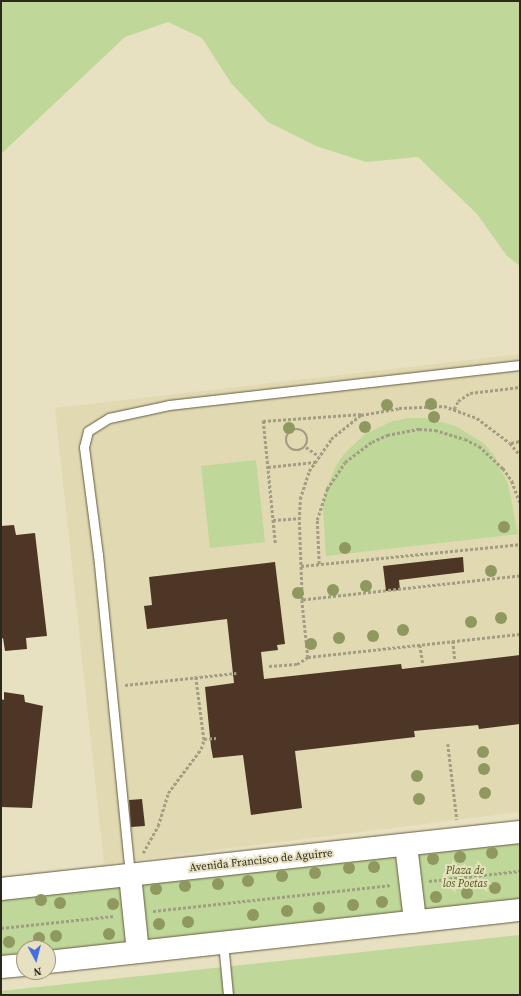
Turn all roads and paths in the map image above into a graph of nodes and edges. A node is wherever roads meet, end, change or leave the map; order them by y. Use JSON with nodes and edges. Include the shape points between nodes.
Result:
{"nodes":[{"id":1,"x":520,"y":365,"type":"edge"},
{"id":2,"x":520,"y":387,"type":"edge"},
{"id":3,"x":454,"y":409,"type":"junction"},
{"id":4,"x":372,"y":413,"type":"junction"},
{"id":5,"x":520,"y":442,"type":"edge"},
{"id":6,"x":510,"y":443,"type":"junction"},
{"id":7,"x":306,"y":447,"type":"junction"},
{"id":8,"x":520,"y":455,"type":"edge"},
{"id":9,"x":319,"y":456,"type":"junction"},
{"id":10,"x":315,"y":462,"type":"junction"},
{"id":11,"x":268,"y":467,"type":"junction"},
{"id":12,"x":520,"y":503,"type":"edge"},
{"id":13,"x":299,"y":518,"type":"junction"},
{"id":14,"x":273,"y":520,"type":"junction"},
{"id":15,"x":275,"y":543,"type":"dead end"},
{"id":16,"x":520,"y":544,"type":"edge"},
{"id":17,"x":319,"y":564,"type":"junction"},
{"id":18,"x":301,"y":566,"type":"junction"},
{"id":19,"x":520,"y":576,"type":"edge"},
{"id":20,"x":302,"y":600,"type":"junction"},
{"id":21,"x":520,"y":634,"type":"edge"},
{"id":22,"x":453,"y":641,"type":"junction"},
{"id":23,"x":420,"y":645,"type":"junction"},
{"id":24,"x":308,"y":657,"type":"junction"},
{"id":25,"x":455,"y":661,"type":"dead end"},
{"id":26,"x":423,"y":664,"type":"dead end"},
{"id":27,"x":269,"y":666,"type":"dead end"},
{"id":28,"x":236,"y":673,"type":"dead end"},
{"id":29,"x":196,"y":677,"type":"junction"},
{"id":30,"x":112,"y":686,"type":"junction"},
{"id":31,"x":216,"y":738,"type":"dead end"},
{"id":32,"x":204,"y":739,"type":"junction"},
{"id":33,"x":448,"y":744,"type":"dead end"},
{"id":34,"x":520,"y":832,"type":"edge"},
{"id":35,"x":459,"y":839,"type":"junction"},
{"id":36,"x":406,"y":845,"type":"junction"},
{"id":37,"x":520,"y":871,"type":"edge"},
{"id":38,"x":130,"y":875,"type":"junction"},
{"id":39,"x":410,"y":883,"type":"junction"},
{"id":40,"x":1,"y":889,"type":"edge"},
{"id":41,"x":520,"y":910,"type":"edge"},
{"id":42,"x":134,"y":913,"type":"junction"},
{"id":43,"x":415,"y":921,"type":"junction"},
{"id":44,"x":1,"y":928,"type":"edge"},
{"id":45,"x":223,"y":942,"type":"junction"},
{"id":46,"x":138,"y":952,"type":"junction"},
{"id":47,"x":56,"y":961,"type":"edge"},
{"id":48,"x":16,"y":966,"type":"edge"},
{"id":49,"x":1,"y":967,"type":"edge"},
{"id":50,"x":230,"y":994,"type":"edge"}],
"edges":[{"from":1,"to":30,"type":"lane","via":[[169,405],[109,418],[88,431],[84,447]]},
{"from":2,"to":3,"type":"path","via":[[470,393],[458,401]]},
{"from":3,"to":4,"type":"path","via":[[444,406],[399,408]]},
{"from":3,"to":6,"type":"path","via":[[477,418]]},
{"from":4,"to":9,"type":"path","via":[[361,415],[337,434]]},
{"from":4,"to":11,"type":"path","via":[[263,421]]},
{"from":5,"to":6,"type":"path"},
{"from":6,"to":8,"type":"path"},
{"from":7,"to":7,"type":"path","via":[[309,440],[303,431],[296,429],[287,436],[286,443],[290,450],[298,452]]},
{"from":7,"to":9,"type":"path"},
{"from":9,"to":10,"type":"path"},
{"from":10,"to":11,"type":"path"},
{"from":10,"to":13,"type":"path","via":[[309,471],[300,499]]},
{"from":11,"to":14,"type":"path"},
{"from":12,"to":17,"type":"path","via":[[519,495],[503,468],[479,446],[450,433],[419,429],[387,435],[372,442],[345,462],[327,488],[318,520]]},
{"from":13,"to":14,"type":"path"},
{"from":13,"to":18,"type":"path"},
{"from":14,"to":15,"type":"path"},
{"from":16,"to":17,"type":"path"},
{"from":17,"to":18,"type":"path"},
{"from":18,"to":20,"type":"path"},
{"from":19,"to":20,"type":"path"},
{"from":20,"to":24,"type":"path"},
{"from":21,"to":22,"type":"path"},
{"from":22,"to":23,"type":"path"},
{"from":22,"to":25,"type":"path"},
{"from":23,"to":24,"type":"path"},
{"from":23,"to":26,"type":"path"},
{"from":24,"to":27,"type":"path","via":[[296,664]]},
{"from":28,"to":29,"type":"path"},
{"from":29,"to":30,"type":"path"},
{"from":29,"to":32,"type":"path"},
{"from":30,"to":38,"type":"lane"},
{"from":31,"to":32,"type":"path"},
{"from":32,"to":38,"type":"path","via":[[200,749],[168,793],[158,826]]},
{"from":33,"to":35,"type":"path"},
{"from":34,"to":35,"type":"main road","name":"Avenida Francisco de Aguirre"},
{"from":35,"to":36,"type":"main road","name":"Avenida Francisco de Aguirre"},
{"from":36,"to":38,"type":"main road","name":"Avenida Francisco de Aguirre"},
{"from":36,"to":39,"type":"main road"},
{"from":37,"to":39,"type":"path"},
{"from":38,"to":40,"type":"main road","name":"Avenida Francisco de Aguirre"},
{"from":38,"to":42,"type":"main road"},
{"from":39,"to":42,"type":"path"},
{"from":39,"to":43,"type":"main road"},
{"from":41,"to":43,"type":"main road"},
{"from":42,"to":44,"type":"path"},
{"from":42,"to":46,"type":"main road"},
{"from":43,"to":45,"type":"main road"},
{"from":45,"to":46,"type":"main road"},
{"from":45,"to":50,"type":"lane"},
{"from":46,"to":47,"type":"main road"},
{"from":48,"to":49,"type":"main road"}]}
